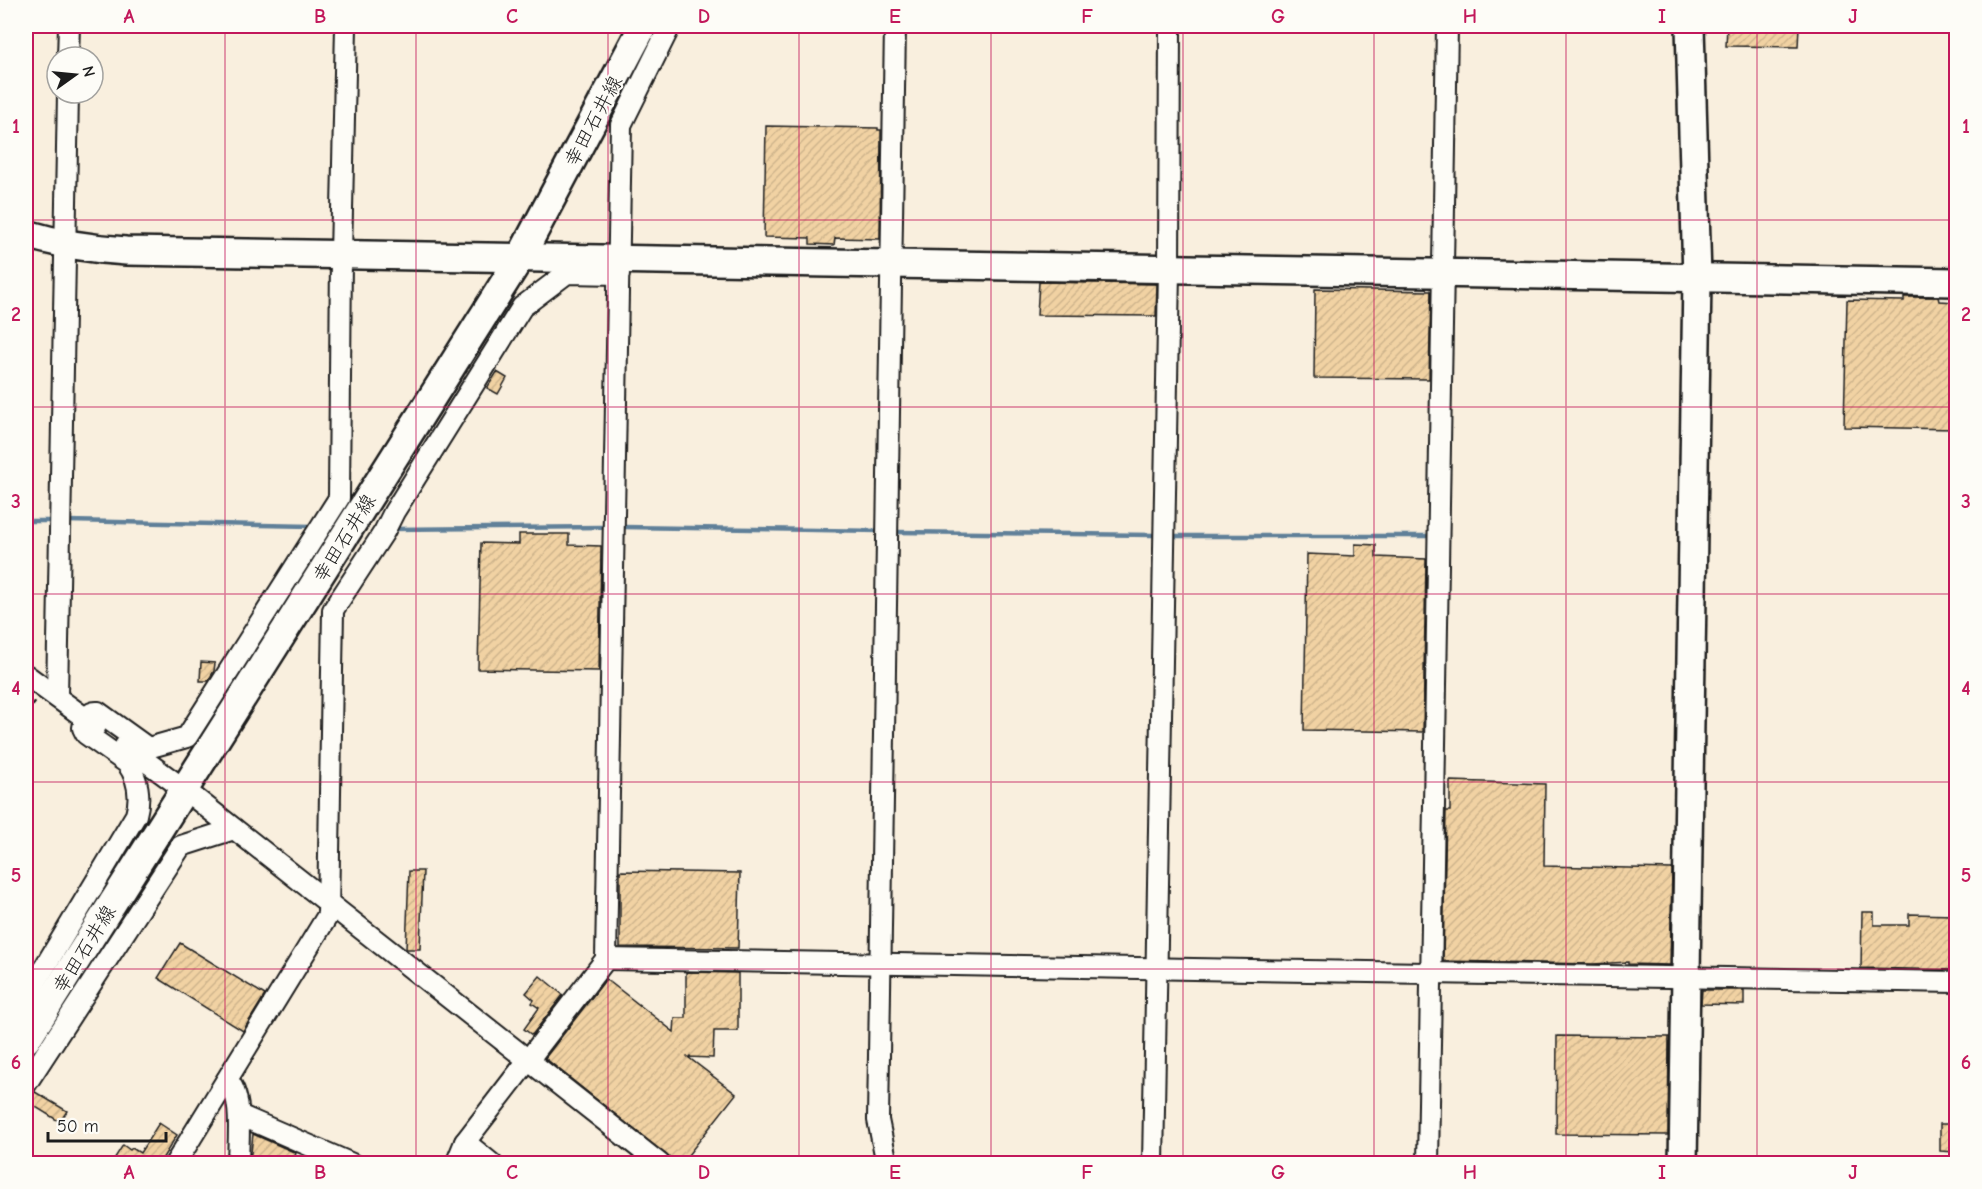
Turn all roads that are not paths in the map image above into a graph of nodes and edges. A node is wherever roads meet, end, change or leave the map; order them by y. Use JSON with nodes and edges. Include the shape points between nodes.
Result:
{"nodes":[{"id":1,"x":69,"y":26,"type":"edge"},
{"id":2,"x":334,"y":26,"type":"edge"},
{"id":3,"x":346,"y":26,"type":"edge"},
{"id":4,"x":357,"y":26,"type":"edge"},
{"id":5,"x":643,"y":26,"type":"edge"},
{"id":6,"x":670,"y":26,"type":"edge"},
{"id":7,"x":895,"y":26,"type":"edge"},
{"id":8,"x":1170,"y":26,"type":"edge"},
{"id":9,"x":1447,"y":26,"type":"edge"},
{"id":10,"x":1690,"y":26,"type":"edge"},
{"id":11,"x":69,"y":45,"type":"edge"},
{"id":12,"x":345,"y":85,"type":"junction"},
{"id":13,"x":68,"y":105,"type":"edge"},
{"id":14,"x":26,"y":234,"type":"edge"},
{"id":15,"x":64,"y":244,"type":"junction"},
{"id":16,"x":341,"y":255,"type":"junction"},
{"id":17,"x":520,"y":258,"type":"junction"},
{"id":18,"x":892,"y":265,"type":"junction"},
{"id":19,"x":619,"y":267,"type":"junction"},
{"id":20,"x":1168,"y":270,"type":"junction"},
{"id":21,"x":1444,"y":273,"type":"junction"},
{"id":22,"x":1697,"y":279,"type":"junction"},
{"id":23,"x":1956,"y":282,"type":"edge"},
{"id":24,"x":26,"y":675,"type":"edge"},
{"id":25,"x":57,"y":697,"type":"junction"},
{"id":26,"x":86,"y":718,"type":"junction"},
{"id":27,"x":184,"y":790,"type":"junction"},
{"id":28,"x":234,"y":829,"type":"junction"},
{"id":29,"x":328,"y":902,"type":"junction"},
{"id":30,"x":606,"y":959,"type":"junction"},
{"id":31,"x":882,"y":964,"type":"junction"},
{"id":32,"x":1157,"y":968,"type":"junction"},
{"id":33,"x":1431,"y":973,"type":"junction"},
{"id":34,"x":1687,"y":978,"type":"junction"},
{"id":35,"x":1956,"y":982,"type":"edge"},
{"id":36,"x":26,"y":998,"type":"edge"},
{"id":37,"x":26,"y":1040,"type":"edge"},
{"id":38,"x":528,"y":1060,"type":"junction"},
{"id":39,"x":227,"y":1080,"type":"junction"},
{"id":40,"x":26,"y":1084,"type":"edge"},
{"id":41,"x":238,"y":1115,"type":"junction"},
{"id":42,"x":465,"y":1142,"type":"junction"},
{"id":43,"x":175,"y":1164,"type":"edge"},
{"id":44,"x":238,"y":1164,"type":"edge"},
{"id":45,"x":352,"y":1164,"type":"edge"},
{"id":46,"x":456,"y":1164,"type":"edge"},
{"id":47,"x":492,"y":1164,"type":"edge"},
{"id":48,"x":660,"y":1164,"type":"edge"},
{"id":49,"x":887,"y":1164,"type":"edge"},
{"id":50,"x":1153,"y":1164,"type":"edge"},
{"id":51,"x":1428,"y":1164,"type":"edge"},
{"id":52,"x":1683,"y":1164,"type":"edge"}],
"edges":[{"from":1,"to":11,"type":"street"},
{"from":2,"to":12,"type":"street","via":[[333,71]]},
{"from":3,"to":12,"type":"street"},
{"from":4,"to":12,"type":"street","via":[[357,74]]},
{"from":5,"to":17,"type":"street","name":"幸田石井線"},
{"from":6,"to":19,"type":"street","via":[[621,125]]},
{"from":7,"to":18,"type":"street"},
{"from":8,"to":20,"type":"street"},
{"from":9,"to":21,"type":"street"},
{"from":10,"to":22,"type":"street"},
{"from":12,"to":16,"type":"street"},
{"from":13,"to":15,"type":"street"},
{"from":14,"to":15,"type":"street"},
{"from":15,"to":16,"type":"street","via":[[126,251]]},
{"from":15,"to":25,"type":"street"},
{"from":16,"to":17,"type":"street"},
{"from":16,"to":26,"type":"street","via":[[339,498],[187,737],[148,748],[98,712]]},
{"from":17,"to":19,"type":"street"},
{"from":17,"to":27,"type":"street","name":"幸田石井線"},
{"from":18,"to":19,"type":"street"},
{"from":18,"to":20,"type":"street"},
{"from":18,"to":31,"type":"street"},
{"from":19,"to":29,"type":"street","via":[[567,273],[522,307],[333,610]]},
{"from":19,"to":30,"type":"street"},
{"from":20,"to":21,"type":"street"},
{"from":20,"to":32,"type":"street"},
{"from":21,"to":22,"type":"street"},
{"from":21,"to":33,"type":"street"},
{"from":22,"to":23,"type":"street"},
{"from":22,"to":34,"type":"street"},
{"from":24,"to":25,"type":"street"},
{"from":25,"to":26,"type":"street"},
{"from":26,"to":27,"type":"street"},
{"from":26,"to":36,"type":"street","via":[[86,734],[131,769],[138,807]]},
{"from":27,"to":28,"type":"street"},
{"from":27,"to":37,"type":"street","name":"幸田石井線"},
{"from":28,"to":29,"type":"street"},
{"from":28,"to":40,"type":"street","via":[[181,846]]},
{"from":29,"to":38,"type":"street"},
{"from":29,"to":39,"type":"street","via":[[328,915]]},
{"from":30,"to":31,"type":"street"},
{"from":30,"to":38,"type":"street"},
{"from":31,"to":32,"type":"street"},
{"from":31,"to":49,"type":"street","via":[[878,1120]]},
{"from":32,"to":33,"type":"street"},
{"from":32,"to":50,"type":"street"},
{"from":33,"to":34,"type":"street"},
{"from":33,"to":51,"type":"street"},
{"from":34,"to":35,"type":"street"},
{"from":34,"to":52,"type":"street"},
{"from":38,"to":42,"type":"street"},
{"from":38,"to":48,"type":"street"},
{"from":39,"to":41,"type":"street","via":[[233,1087]]},
{"from":39,"to":43,"type":"street"},
{"from":41,"to":44,"type":"street"},
{"from":41,"to":45,"type":"street"},
{"from":42,"to":46,"type":"street"},
{"from":42,"to":47,"type":"street"}]}
